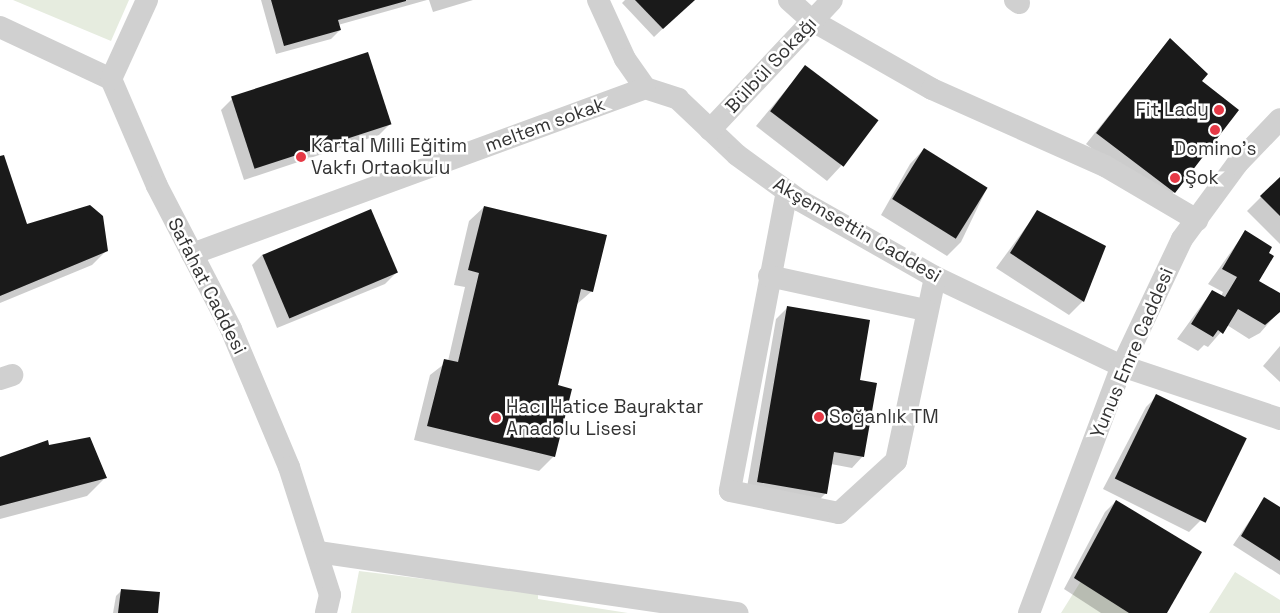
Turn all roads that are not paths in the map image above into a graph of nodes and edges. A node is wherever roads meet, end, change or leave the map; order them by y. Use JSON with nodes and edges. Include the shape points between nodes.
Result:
{"nodes":[{"id":1,"x":147,"y":0,"type":"edge"},
{"id":2,"x":598,"y":0,"type":"edge"},
{"id":3,"x":789,"y":0,"type":"edge"},
{"id":4,"x":832,"y":0,"type":"edge"},
{"id":5,"x":811,"y":20,"type":"junction"},
{"id":6,"x":0,"y":27,"type":"edge"},
{"id":7,"x":111,"y":79,"type":"junction"},
{"id":8,"x":645,"y":88,"type":"junction"},
{"id":9,"x":1280,"y":119,"type":"edge"},
{"id":10,"x":710,"y":130,"type":"junction"},
{"id":11,"x":787,"y":191,"type":"junction"},
{"id":12,"x":1197,"y":220,"type":"junction"},
{"id":13,"x":192,"y":254,"type":"junction"},
{"id":14,"x":769,"y":276,"type":"junction"},
{"id":15,"x":934,"y":277,"type":"junction"},
{"id":16,"x":925,"y":310,"type":"junction"},
{"id":17,"x":1122,"y":366,"type":"junction"},
{"id":18,"x":1280,"y":419,"type":"edge"},
{"id":19,"x":318,"y":552,"type":"junction"},
{"id":20,"x":326,"y":613,"type":"edge"},
{"id":21,"x":738,"y":613,"type":"edge"},
{"id":22,"x":1029,"y":613,"type":"edge"}],
"edges":[{"from":1,"to":7,"type":"street"},
{"from":2,"to":8,"type":"street","via":[[625,59]]},
{"from":3,"to":5,"type":"street"},
{"from":4,"to":5,"type":"street","name":"Bülbül Sokağı"},
{"from":5,"to":10,"type":"street","name":"Bülbül Sokağı"},
{"from":5,"to":12,"type":"street","via":[[932,89],[1105,166]]},
{"from":6,"to":7,"type":"street"},
{"from":7,"to":13,"type":"street","name":"Safahat Caddesi"},
{"from":8,"to":10,"type":"street","name":"Akşemsettin Caddesi","via":[[678,99]]},
{"from":8,"to":13,"type":"street","name":"meltem sokak"},
{"from":9,"to":12,"type":"street","name":"Yunus Emre Caddesi","via":[[1237,164]]},
{"from":10,"to":11,"type":"street","name":"Akşemsettin Caddesi"},
{"from":11,"to":14,"type":"street"},
{"from":11,"to":15,"type":"street","name":"Akşemsettin Caddesi"},
{"from":12,"to":17,"type":"street","name":"Yunus Emre Caddesi","via":[[1182,239]]},
{"from":13,"to":19,"type":"street","name":"Safahat Caddesi","via":[[231,329],[289,466]]},
{"from":14,"to":16,"type":"street"},
{"from":14,"to":16,"type":"street","via":[[730,490],[839,513],[896,460]]},
{"from":15,"to":16,"type":"street"},
{"from":15,"to":17,"type":"street","name":"Akşemsettin Caddesi"},
{"from":17,"to":18,"type":"street","name":"Akşemsettin Caddesi"},
{"from":17,"to":22,"type":"street","name":"Yunus Emre Caddesi"},
{"from":19,"to":20,"type":"street","name":"Safahat Caddesi","via":[[330,595]]},
{"from":19,"to":21,"type":"street"}]}
